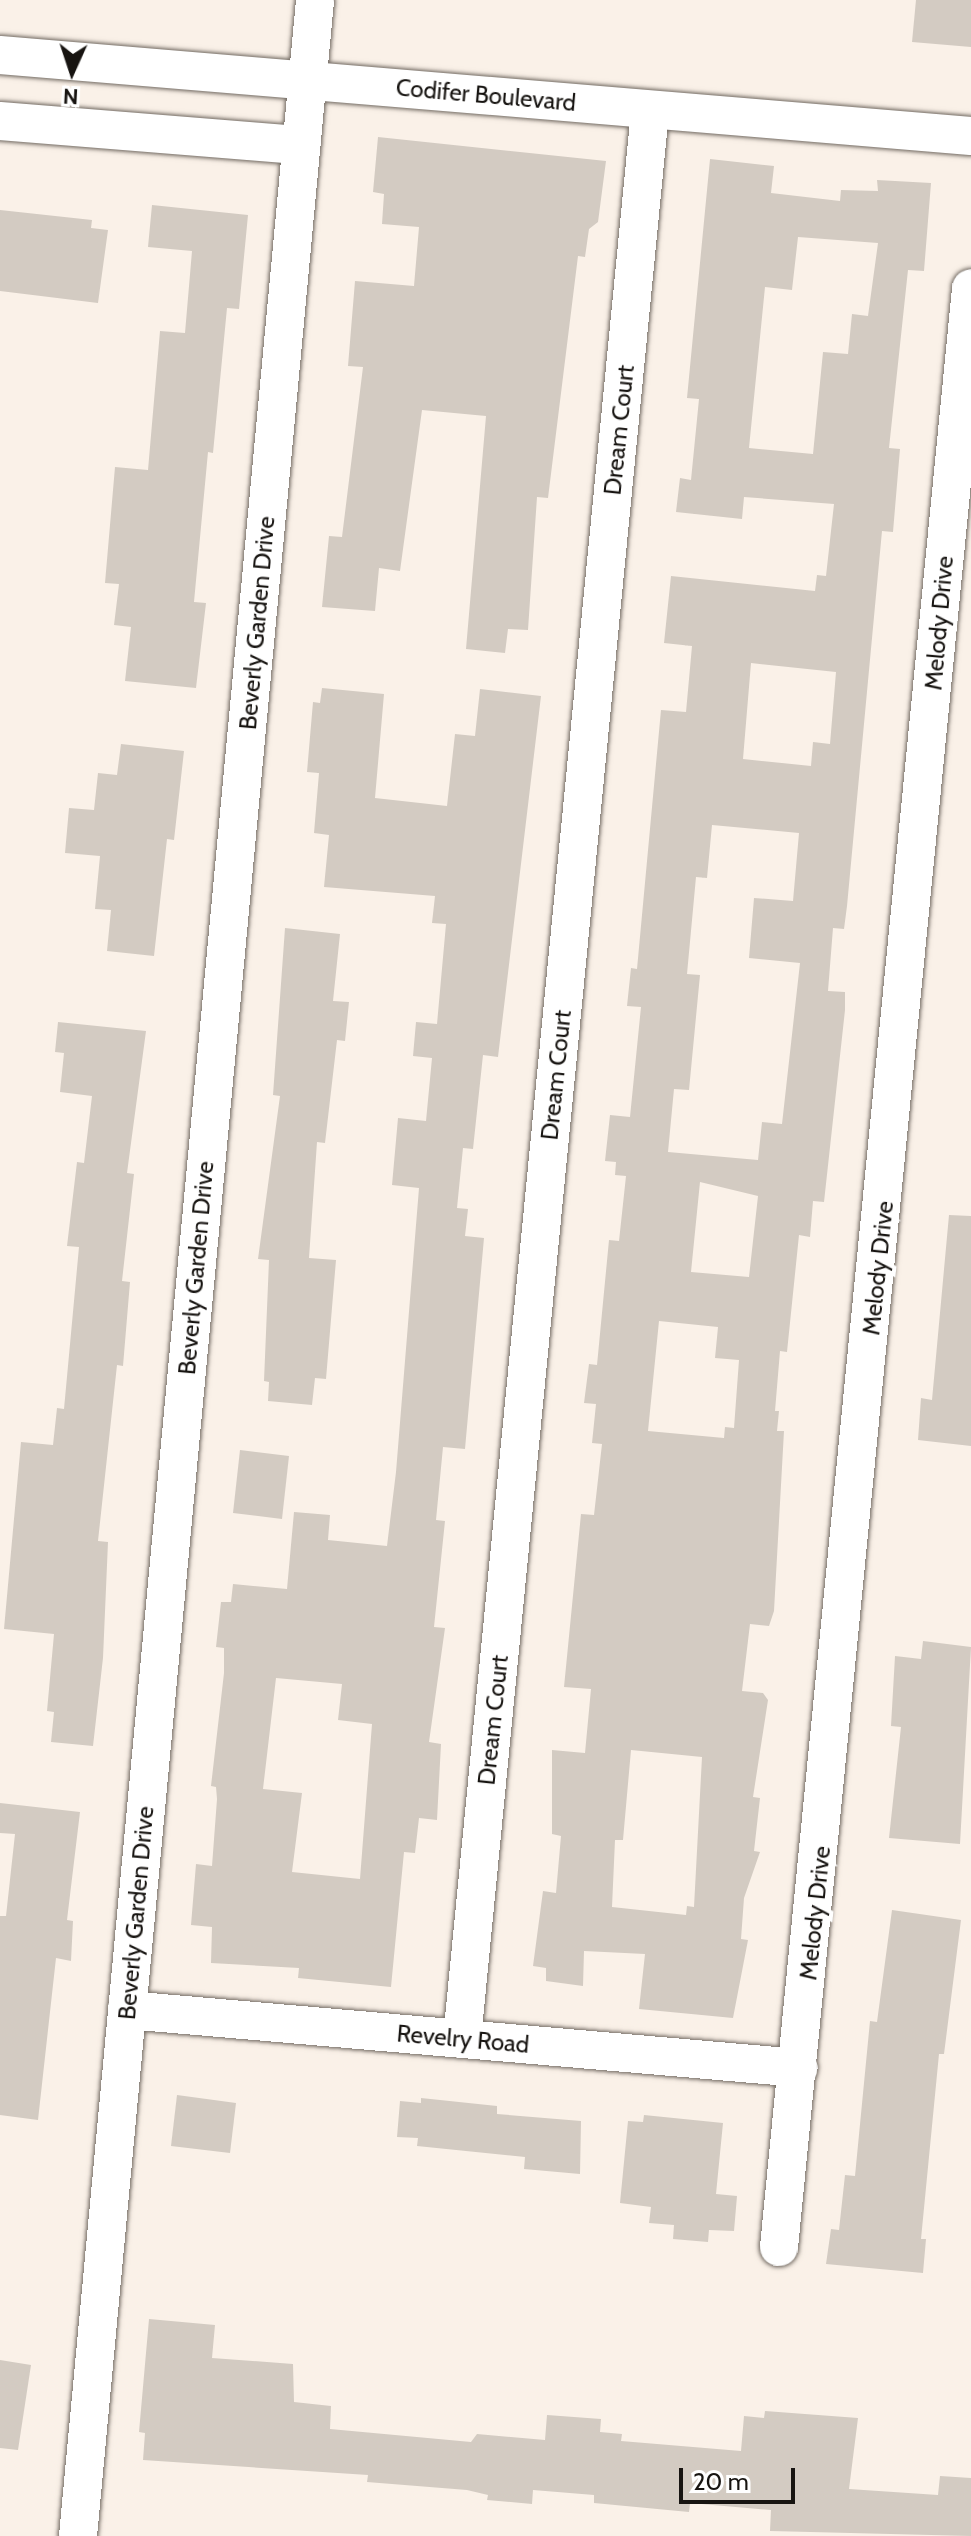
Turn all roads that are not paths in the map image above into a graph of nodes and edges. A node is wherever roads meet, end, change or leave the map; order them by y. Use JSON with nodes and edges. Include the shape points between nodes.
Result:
{"nodes":[{"id":1,"x":315,"y":0,"type":"edge"},
{"id":2,"x":0,"y":55,"type":"edge"},
{"id":3,"x":308,"y":78,"type":"junction"},
{"id":4,"x":650,"y":111,"type":"junction"},
{"id":5,"x":0,"y":121,"type":"edge"},
{"id":6,"x":971,"y":136,"type":"edge"},
{"id":7,"x":301,"y":145,"type":"junction"},
{"id":8,"x":971,"y":288,"type":"edge"},
{"id":9,"x":127,"y":2010,"type":"junction"},
{"id":10,"x":462,"y":2039,"type":"junction"},
{"id":11,"x":799,"y":2068,"type":"junction"},
{"id":12,"x":779,"y":2247,"type":"dead end"},
{"id":13,"x":78,"y":2536,"type":"edge"}],
"edges":[{"from":1,"to":3,"type":"street","name":"Beverly Garden Drive"},
{"from":2,"to":3,"type":"street","name":"Codifer Boulevard"},
{"from":3,"to":4,"type":"street","name":"Codifer Boulevard"},
{"from":3,"to":7,"type":"street","name":"Beverly Garden Drive"},
{"from":4,"to":6,"type":"street","name":"Codifer Boulevard"},
{"from":4,"to":10,"type":"street","name":"Dream Court"},
{"from":5,"to":7,"type":"street"},
{"from":7,"to":9,"type":"street","name":"Beverly Garden Drive"},
{"from":8,"to":11,"type":"street","name":"Melody Drive"},
{"from":9,"to":10,"type":"street","name":"Revelry Road"},
{"from":9,"to":13,"type":"street","name":"Beverly Garden Drive"},
{"from":10,"to":11,"type":"street","name":"Revelry Road"},
{"from":11,"to":12,"type":"street","name":"Melody Drive"}]}
